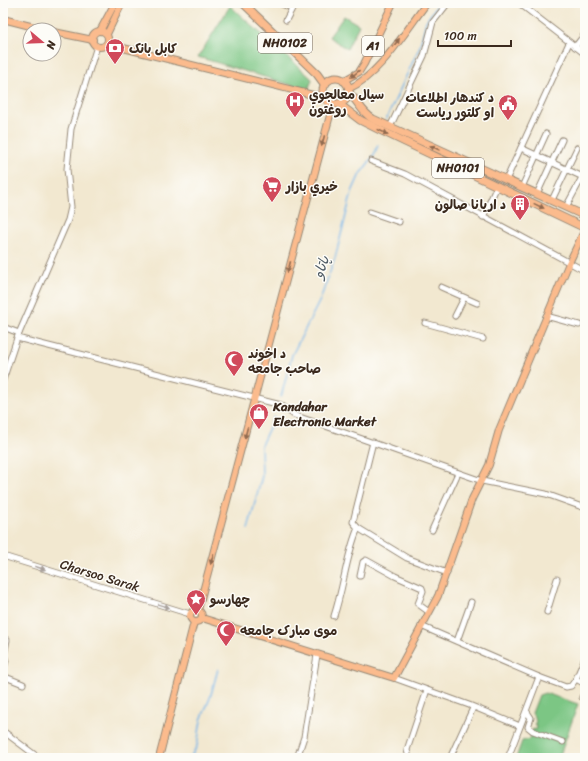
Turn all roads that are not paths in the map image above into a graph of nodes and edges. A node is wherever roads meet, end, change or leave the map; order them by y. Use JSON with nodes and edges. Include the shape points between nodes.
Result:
{"nodes":[{"id":1,"x":115,"y":3,"type":"edge"},
{"id":2,"x":122,"y":3,"type":"edge"},
{"id":3,"x":280,"y":3,"type":"edge"},
{"id":4,"x":393,"y":3,"type":"edge"},
{"id":5,"x":427,"y":3,"type":"edge"},
{"id":6,"x":448,"y":3,"type":"edge"},
{"id":7,"x":519,"y":3,"type":"edge"},
{"id":8,"x":245,"y":4,"type":"edge"},
{"id":9,"x":294,"y":6,"type":"edge"},
{"id":10,"x":3,"y":20,"type":"edge"},
{"id":11,"x":286,"y":20,"type":"dead end"},
{"id":12,"x":22,"y":24,"type":"edge"},
{"id":13,"x":100,"y":31,"type":"junction"},
{"id":14,"x":62,"y":34,"type":"edge"},
{"id":15,"x":107,"y":34,"type":"junction"},
{"id":16,"x":585,"y":34,"type":"edge"},
{"id":17,"x":93,"y":40,"type":"junction"},
{"id":18,"x":569,"y":43,"type":"junction"},
{"id":19,"x":107,"y":44,"type":"junction"},
{"id":20,"x":97,"y":46,"type":"junction"},
{"id":21,"x":575,"y":47,"type":"junction"},
{"id":22,"x":585,"y":54,"type":"edge"},
{"id":23,"x":343,"y":81,"type":"junction"},
{"id":24,"x":325,"y":85,"type":"junction"},
{"id":25,"x":348,"y":91,"type":"junction"},
{"id":26,"x":325,"y":98,"type":"junction"},
{"id":27,"x":336,"y":104,"type":"junction"},
{"id":28,"x":390,"y":127,"type":"junction"},
{"id":29,"x":546,"y":134,"type":"dead end"},
{"id":30,"x":562,"y":140,"type":"dead end"},
{"id":31,"x":521,"y":148,"type":"junction"},
{"id":32,"x":578,"y":148,"type":"dead end"},
{"id":33,"x":536,"y":155,"type":"junction"},
{"id":34,"x":371,"y":161,"type":"dead end"},
{"id":35,"x":552,"y":162,"type":"junction"},
{"id":36,"x":567,"y":169,"type":"junction"},
{"id":37,"x":584,"y":175,"type":"edge"},
{"id":38,"x":506,"y":180,"type":"junction"},
{"id":39,"x":498,"y":186,"type":"junction"},
{"id":40,"x":522,"y":187,"type":"junction"},
{"id":41,"x":537,"y":194,"type":"junction"},
{"id":42,"x":552,"y":200,"type":"junction"},
{"id":43,"x":566,"y":207,"type":"junction"},
{"id":44,"x":370,"y":212,"type":"dead end"},
{"id":45,"x":585,"y":216,"type":"edge"},
{"id":46,"x":483,"y":217,"type":"junction"},
{"id":47,"x":399,"y":222,"type":"dead end"},
{"id":48,"x":585,"y":228,"type":"edge"},
{"id":49,"x":569,"y":263,"type":"junction"},
{"id":50,"x":585,"y":271,"type":"edge"},
{"id":51,"x":441,"y":287,"type":"dead end"},
{"id":52,"x":464,"y":298,"type":"junction"},
{"id":53,"x":477,"y":303,"type":"dead end"},
{"id":54,"x":455,"y":316,"type":"dead end"},
{"id":55,"x":546,"y":316,"type":"junction"},
{"id":56,"x":425,"y":323,"type":"dead end"},
{"id":57,"x":579,"y":325,"type":"dead end"},
{"id":58,"x":3,"y":327,"type":"edge"},
{"id":59,"x":18,"y":336,"type":"junction"},
{"id":60,"x":483,"y":340,"type":"dead end"},
{"id":61,"x":3,"y":380,"type":"edge"},
{"id":62,"x":256,"y":398,"type":"junction"},
{"id":63,"x":373,"y":442,"type":"junction"},
{"id":64,"x":458,"y":473,"type":"junction"},
{"id":65,"x":482,"y":481,"type":"junction"},
{"id":66,"x":585,"y":508,"type":"edge"},
{"id":67,"x":358,"y":528,"type":"junction"},
{"id":68,"x":432,"y":530,"type":"dead end"},
{"id":69,"x":3,"y":556,"type":"edge"},
{"id":70,"x":446,"y":573,"type":"junction"},
{"id":71,"x":360,"y":576,"type":"dead end"},
{"id":72,"x":557,"y":579,"type":"dead end"},
{"id":73,"x":471,"y":602,"type":"dead end"},
{"id":74,"x":198,"y":610,"type":"junction"},
{"id":75,"x":429,"y":612,"type":"junction"},
{"id":76,"x":547,"y":612,"type":"dead end"},
{"id":77,"x":190,"y":614,"type":"junction"},
{"id":78,"x":334,"y":616,"type":"dead end"},
{"id":79,"x":202,"y":618,"type":"junction"},
{"id":80,"x":194,"y":622,"type":"junction"},
{"id":81,"x":420,"y":626,"type":"junction"},
{"id":82,"x":3,"y":638,"type":"edge"},
{"id":83,"x":457,"y":642,"type":"junction"},
{"id":84,"x":317,"y":655,"type":"junction"},
{"id":85,"x":585,"y":658,"type":"edge"},
{"id":86,"x":3,"y":671,"type":"edge"},
{"id":87,"x":3,"y":676,"type":"edge"},
{"id":88,"x":539,"y":677,"type":"junction"},
{"id":89,"x":394,"y":678,"type":"junction"},
{"id":90,"x":576,"y":679,"type":"junction"},
{"id":91,"x":23,"y":684,"type":"dead end"},
{"id":92,"x":585,"y":684,"type":"edge"},
{"id":93,"x":427,"y":690,"type":"junction"},
{"id":94,"x":473,"y":708,"type":"junction"},
{"id":95,"x":527,"y":712,"type":"dead end"},
{"id":96,"x":520,"y":726,"type":"junction"},
{"id":97,"x":3,"y":730,"type":"edge"},
{"id":98,"x":563,"y":742,"type":"dead end"},
{"id":99,"x":39,"y":758,"type":"edge"},
{"id":100,"x":159,"y":758,"type":"edge"},
{"id":101,"x":297,"y":758,"type":"edge"},
{"id":102,"x":409,"y":758,"type":"edge"},
{"id":103,"x":450,"y":758,"type":"edge"},
{"id":104,"x":508,"y":758,"type":"edge"}],
"edges":[{"from":1,"to":13,"type":"main road"},
{"from":2,"to":15,"type":"main road"},
{"from":3,"to":9,"type":"street"},
{"from":4,"to":23,"type":"main road","number":"A1","one_way":true,"via":[[359,72]]},
{"from":25,"to":5,"type":"main road","one_way":true,"via":[[376,70]]},
{"from":6,"to":28,"type":"street","via":[[433,22],[424,56]]},
{"from":7,"to":18,"type":"street"},
{"from":8,"to":24,"type":"highway","number":"NH0102","via":[[317,74]]},
{"from":9,"to":11,"type":"street"},
{"from":10,"to":12,"type":"main road"},
{"from":13,"to":15,"type":"main road"},
{"from":13,"to":17,"type":"main road","via":[[95,33]]},
{"from":14,"to":17,"type":"main road"},
{"from":15,"to":19,"type":"main road"},
{"from":16,"to":21,"type":"street"},
{"from":17,"to":20,"type":"main road"},
{"from":18,"to":21,"type":"street"},
{"from":18,"to":31,"type":"street"},
{"from":19,"to":20,"type":"main road"},
{"from":19,"to":26,"type":"main road"},
{"from":20,"to":59,"type":"street","via":[[71,128],[67,169],[71,207],[68,220]]},
{"from":21,"to":22,"type":"street"},
{"from":23,"to":24,"type":"highway","via":[[333,79]]},
{"from":23,"to":25,"type":"highway"},
{"from":24,"to":26,"type":"highway"},
{"from":25,"to":27,"type":"highway","via":[[345,100]]},
{"from":25,"to":28,"type":"highway","number":"NH0101","via":[[366,116]]},
{"from":26,"to":27,"type":"highway"},
{"from":27,"to":39,"type":"highway","number":"NH0101","one_way":true,"via":[[367,124]]},
{"from":27,"to":62,"type":"main road","one_way":true,"via":[[261,370]]},
{"from":38,"to":28,"type":"highway","number":"NH0101","one_way":true},
{"from":29,"to":33,"type":"street"},
{"from":30,"to":35,"type":"street"},
{"from":31,"to":33,"type":"street"},
{"from":31,"to":38,"type":"street"},
{"from":32,"to":36,"type":"street"},
{"from":33,"to":35,"type":"street"},
{"from":33,"to":40,"type":"street"},
{"from":34,"to":46,"type":"street","via":[[405,174]]},
{"from":35,"to":36,"type":"street"},
{"from":35,"to":41,"type":"street"},
{"from":36,"to":37,"type":"street"},
{"from":36,"to":42,"type":"street"},
{"from":37,"to":43,"type":"street"},
{"from":38,"to":40,"type":"highway","number":"NH0101"},
{"from":39,"to":46,"type":"street"},
{"from":39,"to":48,"type":"highway","number":"NH0101","one_way":true},
{"from":40,"to":41,"type":"highway","number":"NH0101"},
{"from":41,"to":42,"type":"highway","number":"NH0101"},
{"from":42,"to":43,"type":"highway","number":"NH0101"},
{"from":43,"to":45,"type":"highway","number":"NH0101"},
{"from":44,"to":47,"type":"street"},
{"from":46,"to":49,"type":"street"},
{"from":48,"to":49,"type":"main road"},
{"from":49,"to":50,"type":"street"},
{"from":49,"to":55,"type":"main road"},
{"from":51,"to":52,"type":"street"},
{"from":52,"to":53,"type":"street"},
{"from":52,"to":54,"type":"street"},
{"from":55,"to":57,"type":"street"},
{"from":55,"to":65,"type":"main road","via":[[499,430]]},
{"from":56,"to":60,"type":"street"},
{"from":58,"to":59,"type":"street"},
{"from":59,"to":61,"type":"street"},
{"from":59,"to":62,"type":"street","via":[[154,374]]},
{"from":62,"to":63,"type":"street","via":[[282,405],[294,415]]},
{"from":62,"to":74,"type":"main road","one_way":true},
{"from":63,"to":64,"type":"street"},
{"from":63,"to":67,"type":"street","via":[[353,522]]},
{"from":64,"to":65,"type":"street"},
{"from":64,"to":68,"type":"street"},
{"from":65,"to":66,"type":"street","via":[[546,494]]},
{"from":65,"to":70,"type":"main road","via":[[472,499]]},
{"from":67,"to":70,"type":"street","via":[[407,558]]},
{"from":67,"to":78,"type":"street","via":[[348,554]]},
{"from":69,"to":77,"type":"street","name":"Charsoo Sarak","one_way":true},
{"from":70,"to":75,"type":"main road"},
{"from":71,"to":75,"type":"street","via":[[366,560],[422,588],[418,604]]},
{"from":72,"to":76,"type":"street"},
{"from":73,"to":83,"type":"street"},
{"from":74,"to":77,"type":"main road","via":[[193,610]]},
{"from":74,"to":79,"type":"main road"},
{"from":75,"to":81,"type":"main road"},
{"from":77,"to":80,"type":"main road"},
{"from":79,"to":80,"type":"main road"},
{"from":79,"to":84,"type":"main road"},
{"from":80,"to":100,"type":"main road"},
{"from":81,"to":83,"type":"street"},
{"from":81,"to":89,"type":"main road"},
{"from":82,"to":86,"type":"street","via":[[7,640]]},
{"from":83,"to":88,"type":"street"},
{"from":84,"to":89,"type":"main road"},
{"from":84,"to":101,"type":"street","via":[[304,738]]},
{"from":85,"to":90,"type":"street"},
{"from":87,"to":91,"type":"street"},
{"from":88,"to":90,"type":"street","via":[[566,687],[571,686]]},
{"from":88,"to":96,"type":"street"},
{"from":89,"to":93,"type":"street"},
{"from":90,"to":92,"type":"street"},
{"from":93,"to":94,"type":"street"},
{"from":93,"to":102,"type":"street","via":[[407,750]]},
{"from":94,"to":96,"type":"street"},
{"from":94,"to":103,"type":"street"},
{"from":95,"to":98,"type":"street","via":[[531,718],[528,727]]},
{"from":96,"to":104,"type":"street"},
{"from":97,"to":99,"type":"street"}]}
